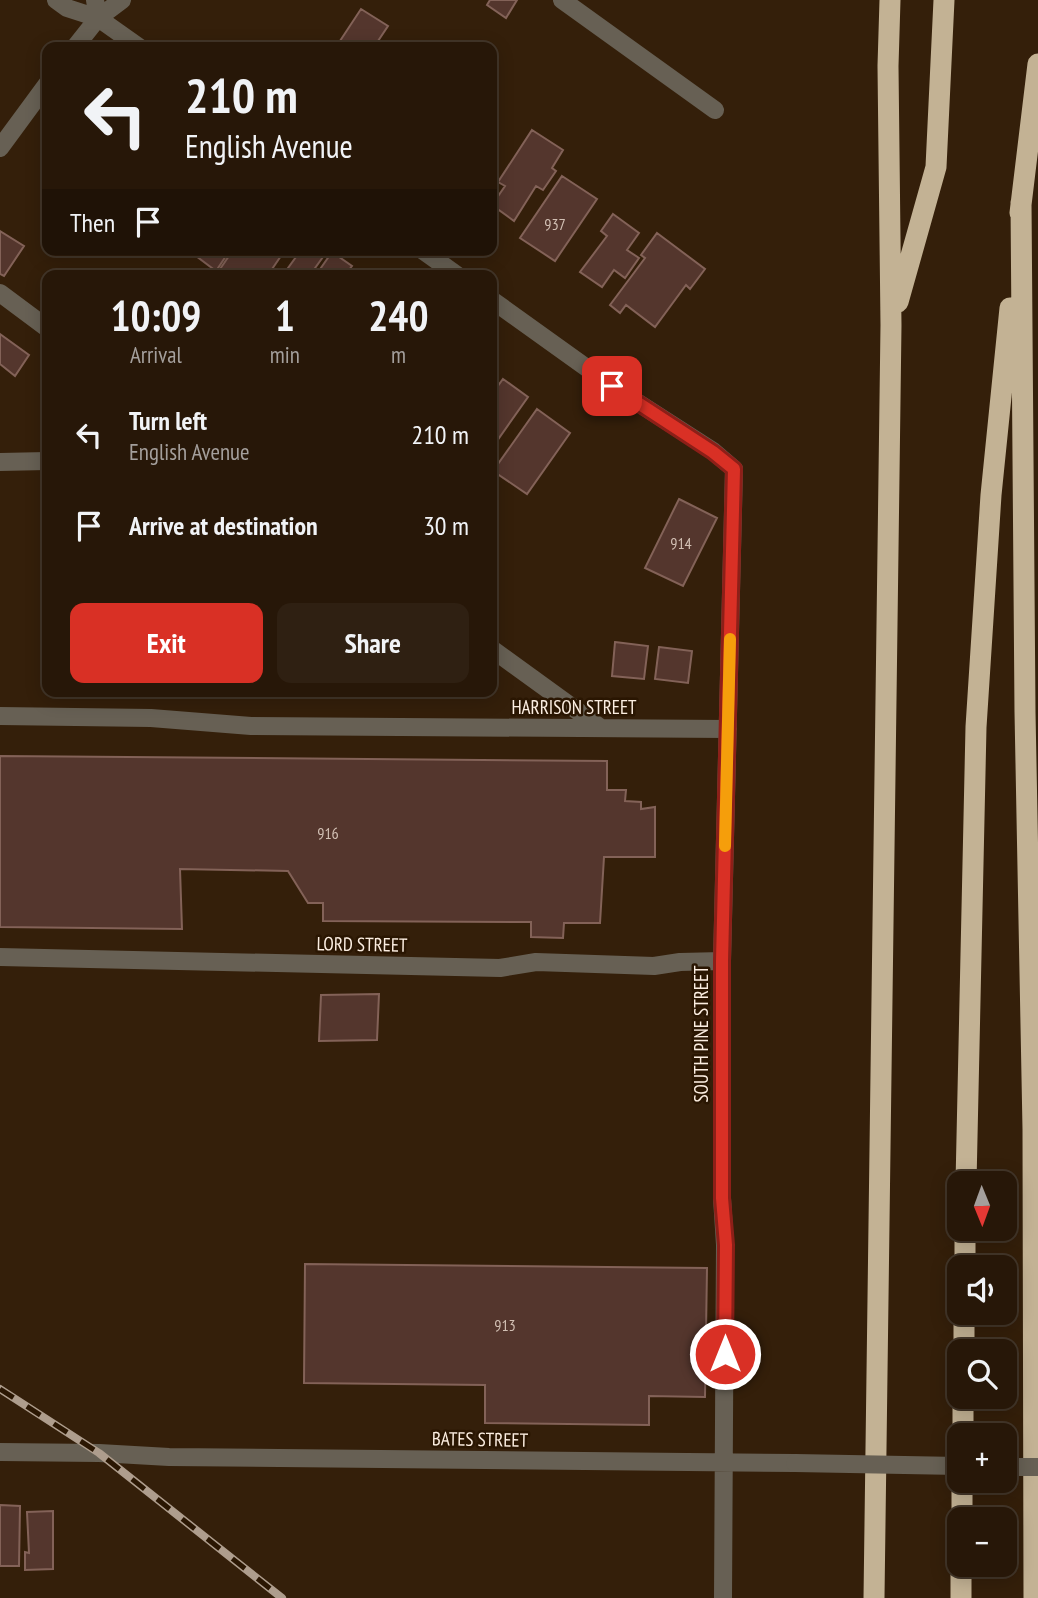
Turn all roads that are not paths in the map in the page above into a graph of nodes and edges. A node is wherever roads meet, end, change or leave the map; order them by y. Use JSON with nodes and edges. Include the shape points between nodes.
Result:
{"nodes":[{"id":1,"x":56,"y":0,"type":"edge"},
{"id":2,"x":122,"y":0,"type":"edge"},
{"id":3,"x":562,"y":0,"type":"edge"},
{"id":4,"x":890,"y":0,"type":"edge"},
{"id":5,"x":944,"y":0,"type":"edge"},
{"id":6,"x":96,"y":9,"type":"edge"},
{"id":7,"x":78,"y":42,"type":"edge"},
{"id":8,"x":133,"y":42,"type":"edge"},
{"id":9,"x":1038,"y":64,"type":"edge"},
{"id":10,"x":42,"y":91,"type":"edge"},
{"id":11,"x":715,"y":110,"type":"dead end"},
{"id":12,"x":0,"y":148,"type":"edge"},
{"id":13,"x":1021,"y":202,"type":"junction"},
{"id":14,"x":430,"y":256,"type":"edge"},
{"id":15,"x":450,"y":270,"type":"edge"},
{"id":16,"x":0,"y":293,"type":"edge"},
{"id":17,"x":497,"y":304,"type":"edge"},
{"id":18,"x":42,"y":324,"type":"edge"},
{"id":19,"x":891,"y":325,"type":"junction"},
{"id":20,"x":42,"y":461,"type":"edge"},
{"id":21,"x":0,"y":462,"type":"edge"},
{"id":22,"x":497,"y":653,"type":"edge"},
{"id":23,"x":0,"y":716,"type":"edge"},
{"id":24,"x":601,"y":728,"type":"junction"},
{"id":25,"x":728,"y":729,"type":"junction"},
{"id":26,"x":0,"y":957,"type":"edge"},
{"id":27,"x":722,"y":961,"type":"junction"},
{"id":28,"x":966,"y":1171,"type":"edge"},
{"id":29,"x":0,"y":1452,"type":"edge"},
{"id":30,"x":724,"y":1463,"type":"junction"},
{"id":31,"x":947,"y":1466,"type":"edge"},
{"id":32,"x":1017,"y":1467,"type":"edge"},
{"id":33,"x":1038,"y":1467,"type":"edge"},
{"id":34,"x":961,"y":1577,"type":"edge"},
{"id":35,"x":723,"y":1598,"type":"edge"},
{"id":36,"x":874,"y":1598,"type":"edge"},
{"id":37,"x":961,"y":1598,"type":"edge"},
{"id":38,"x":1034,"y":1598,"type":"edge"}],
"edges":[{"from":1,"to":6,"type":"street","via":[[67,8]]},
{"from":2,"to":6,"type":"street"},
{"from":3,"to":11,"type":"street"},
{"from":4,"to":19,"type":"highway"},
{"from":5,"to":19,"type":"highway","via":[[936,167]]},
{"from":6,"to":7,"type":"street"},
{"from":6,"to":8,"type":"street"},
{"from":9,"to":13,"type":"highway"},
{"from":10,"to":12,"type":"street"},
{"from":13,"to":28,"type":"highway","via":[[991,495],[978,687]]},
{"from":13,"to":38,"type":"highway"},
{"from":14,"to":15,"type":"street"},
{"from":16,"to":18,"type":"street"},
{"from":17,"to":25,"type":"street","name":"SOUTH PINE STREET","via":[[734,469]]},
{"from":19,"to":36,"type":"highway"},
{"from":20,"to":21,"type":"street"},
{"from":22,"to":24,"type":"street"},
{"from":23,"to":24,"type":"street","name":"HARRISON STREET","via":[[151,718],[251,726]]},
{"from":24,"to":25,"type":"street","name":"HARRISON STREET"},
{"from":25,"to":27,"type":"street","name":"SOUTH PINE STREET"},
{"from":26,"to":27,"type":"street","name":"LORD STREET","via":[[500,968],[536,962],[653,966]]},
{"from":27,"to":30,"type":"street","name":"SOUTH PINE STREET"},
{"from":29,"to":30,"type":"street","name":"BATES STREET"},
{"from":30,"to":31,"type":"street","name":"BATES STREET","bridge":true},
{"from":30,"to":35,"type":"street","name":"SOUTH PINE STREET"},
{"from":32,"to":33,"type":"street","bridge":true},
{"from":34,"to":37,"type":"highway"}]}
